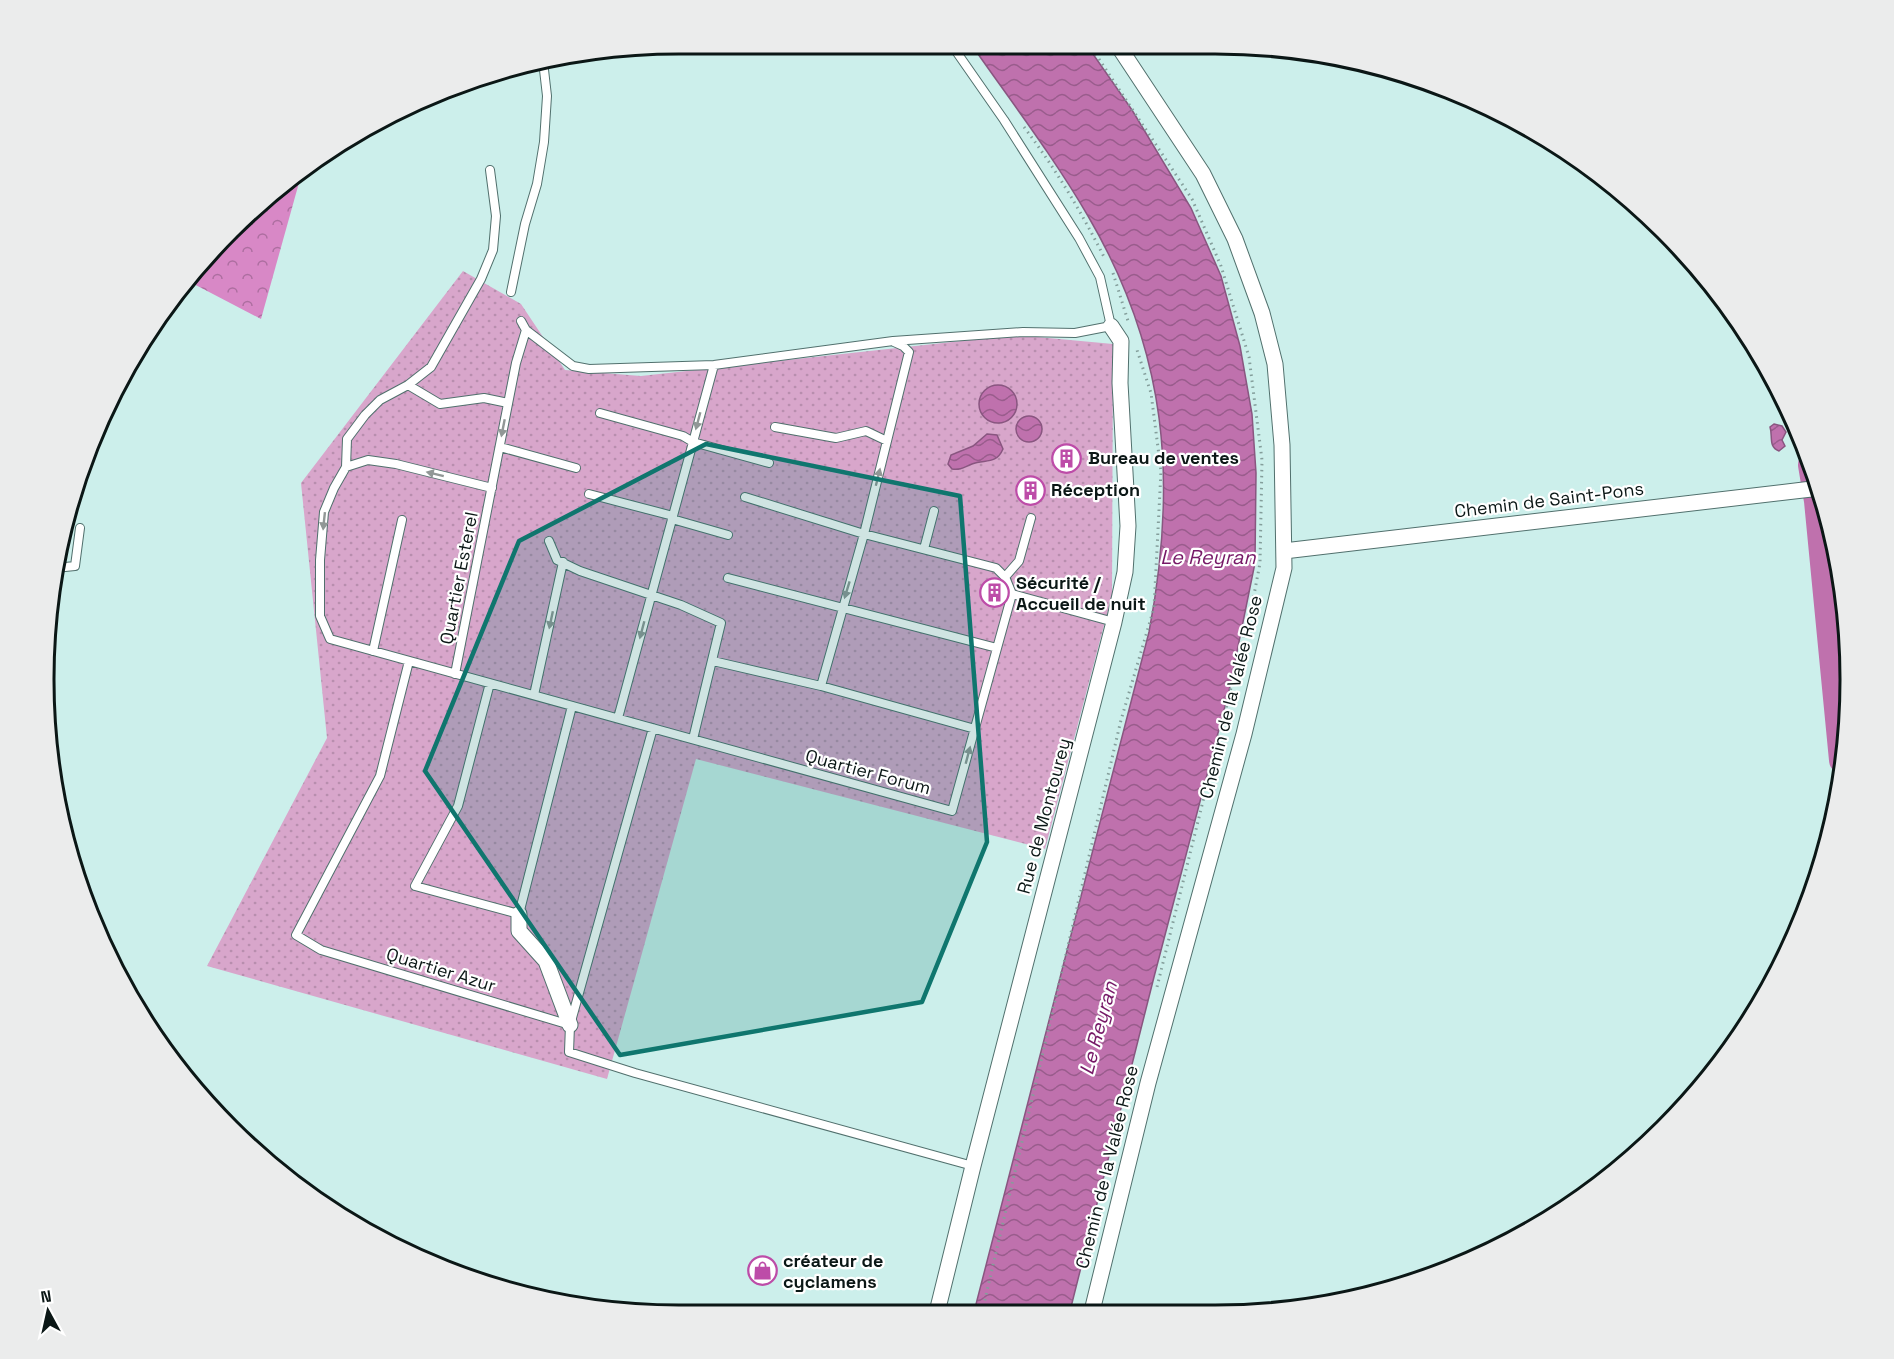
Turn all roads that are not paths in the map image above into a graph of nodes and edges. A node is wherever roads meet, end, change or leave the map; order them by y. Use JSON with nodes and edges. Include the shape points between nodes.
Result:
{"nodes":[{"id":1,"x":958,"y":54,"type":"edge"},
{"id":2,"x":1124,"y":54,"type":"edge"},
{"id":3,"x":544,"y":69,"type":"edge"},
{"id":4,"x":490,"y":170,"type":"dead end"},
{"id":5,"x":511,"y":292,"type":"dead end"},
{"id":6,"x":521,"y":321,"type":"dead end"},
{"id":7,"x":1111,"y":326,"type":"junction"},
{"id":8,"x":526,"y":330,"type":"junction"},
{"id":9,"x":893,"y":341,"type":"junction"},
{"id":10,"x":714,"y":365,"type":"junction"},
{"id":11,"x":408,"y":385,"type":"junction"},
{"id":12,"x":508,"y":403,"type":"junction"},
{"id":13,"x":600,"y":413,"type":"dead end"},
{"id":14,"x":775,"y":427,"type":"dead end"},
{"id":15,"x":887,"y":441,"type":"junction"},
{"id":16,"x":693,"y":442,"type":"junction"},
{"id":17,"x":500,"y":447,"type":"junction"},
{"id":18,"x":769,"y":463,"type":"dead end"},
{"id":19,"x":346,"y":468,"type":"junction"},
{"id":20,"x":576,"y":468,"type":"dead end"},
{"id":21,"x":492,"y":488,"type":"junction"},
{"id":22,"x":1810,"y":488,"type":"edge"},
{"id":23,"x":589,"y":494,"type":"dead end"},
{"id":24,"x":745,"y":497,"type":"dead end"},
{"id":25,"x":934,"y":511,"type":"dead end"},
{"id":26,"x":672,"y":517,"type":"junction"},
{"id":27,"x":1031,"y":518,"type":"dead end"},
{"id":28,"x":402,"y":520,"type":"dead end"},
{"id":29,"x":80,"y":528,"type":"dead end"},
{"id":30,"x":864,"y":534,"type":"junction"},
{"id":31,"x":729,"y":535,"type":"dead end"},
{"id":32,"x":549,"y":541,"type":"dead end"},
{"id":33,"x":924,"y":549,"type":"junction"},
{"id":34,"x":1284,"y":551,"type":"junction"},
{"id":35,"x":563,"y":562,"type":"junction"},
{"id":36,"x":64,"y":567,"type":"edge"},
{"id":37,"x":1005,"y":577,"type":"junction"},
{"id":38,"x":728,"y":578,"type":"dead end"},
{"id":39,"x":1012,"y":594,"type":"junction"},
{"id":40,"x":651,"y":596,"type":"junction"},
{"id":41,"x":841,"y":609,"type":"junction"},
{"id":42,"x":1114,"y":622,"type":"junction"},
{"id":43,"x":997,"y":648,"type":"junction"},
{"id":44,"x":373,"y":651,"type":"junction"},
{"id":45,"x":409,"y":661,"type":"junction"},
{"id":46,"x":713,"y":661,"type":"junction"},
{"id":47,"x":455,"y":674,"type":"junction"},
{"id":48,"x":490,"y":683,"type":"junction"},
{"id":49,"x":821,"y":686,"type":"junction"},
{"id":50,"x":534,"y":695,"type":"junction"},
{"id":51,"x":572,"y":706,"type":"junction"},
{"id":52,"x":618,"y":718,"type":"junction"},
{"id":53,"x":653,"y":728,"type":"junction"},
{"id":54,"x":975,"y":729,"type":"junction"},
{"id":55,"x":693,"y":739,"type":"junction"},
{"id":56,"x":519,"y":914,"type":"junction"},
{"id":57,"x":570,"y":1025,"type":"junction"},
{"id":58,"x":973,"y":1166,"type":"junction"},
{"id":59,"x":939,"y":1305,"type":"edge"},
{"id":60,"x":1093,"y":1305,"type":"edge"}],
"edges":[{"from":1,"to":7,"type":"lane","via":[[1079,238],[1100,277]]},
{"from":2,"to":34,"type":"street","name":"Chemin de la Valée Rose","via":[[1203,174],[1235,239],[1262,313],[1275,364],[1282,445]]},
{"from":3,"to":5,"type":"lane","via":[[547,96],[544,142]]},
{"from":4,"to":11,"type":"lane","name":"Quartier Esterel","via":[[496,216],[493,250],[431,368]]},
{"from":6,"to":8,"type":"lane"},
{"from":7,"to":9,"type":"lane","via":[[1075,333],[1023,332]]},
{"from":7,"to":42,"type":"street","name":"Rue de Montourey","via":[[1121,341],[1128,526],[1125,572]]},
{"from":8,"to":10,"type":"lane","via":[[573,366],[589,369]]},
{"from":8,"to":12,"type":"lane","name":"Quartier Esterel"},
{"from":9,"to":10,"type":"lane"},
{"from":9,"to":15,"type":"lane","via":[[909,352]]},
{"from":10,"to":16,"type":"lane","one_way":true},
{"from":11,"to":12,"type":"lane","via":[[440,404],[484,398]]},
{"from":11,"to":19,"type":"lane","name":"Quartier Esterel","via":[[380,400],[364,416],[347,439]]},
{"from":12,"to":17,"type":"lane","name":"Quartier Esterel","one_way":true},
{"from":13,"to":16,"type":"lane"},
{"from":14,"to":15,"type":"lane","via":[[836,438],[866,431]]},
{"from":30,"to":15,"type":"lane","one_way":true},
{"from":16,"to":18,"type":"lane"},
{"from":16,"to":26,"type":"lane"},
{"from":17,"to":20,"type":"lane"},
{"from":17,"to":21,"type":"lane","name":"Quartier Esterel"},
{"from":21,"to":19,"type":"lane","one_way":true,"via":[[368,460]]},
{"from":19,"to":44,"type":"lane","name":"Quartier Esterel","one_way":true,"via":[[324,512],[320,616],[330,639]]},
{"from":21,"to":47,"type":"lane","name":"Quartier Esterel"},
{"from":22,"to":34,"type":"street","name":"Chemin de Saint-Pons"},
{"from":23,"to":26,"type":"lane"},
{"from":24,"to":30,"type":"lane"},
{"from":25,"to":33,"type":"lane"},
{"from":26,"to":31,"type":"lane"},
{"from":26,"to":40,"type":"lane"},
{"from":27,"to":37,"type":"lane","via":[[1019,561]]},
{"from":28,"to":44,"type":"lane"},
{"from":29,"to":36,"type":"lane","via":[[75,566]]},
{"from":30,"to":33,"type":"lane"},
{"from":30,"to":41,"type":"lane","one_way":true},
{"from":32,"to":35,"type":"lane","via":[[558,560]]},
{"from":33,"to":37,"type":"lane","via":[[996,568]]},
{"from":34,"to":60,"type":"street","name":"Chemin de la Valée Rose","via":[[1284,568],[1244,734],[1148,1083]]},
{"from":35,"to":40,"type":"lane"},
{"from":35,"to":50,"type":"lane","one_way":true},
{"from":37,"to":39,"type":"lane"},
{"from":38,"to":41,"type":"lane"},
{"from":39,"to":42,"type":"lane"},
{"from":39,"to":43,"type":"lane","name":"Quartier Forum"},
{"from":40,"to":46,"type":"lane","via":[[721,623]]},
{"from":40,"to":52,"type":"lane","one_way":true},
{"from":41,"to":43,"type":"lane"},
{"from":41,"to":49,"type":"lane"},
{"from":42,"to":58,"type":"street","name":"Rue de Montourey"},
{"from":43,"to":54,"type":"lane","name":"Quartier Forum"},
{"from":44,"to":45,"type":"lane","name":"Quartier Esterel"},
{"from":45,"to":47,"type":"lane","name":"Quartier Esterel"},
{"from":45,"to":57,"type":"lane","name":"Quartier Azur","via":[[380,776],[296,935],[321,950]]},
{"from":46,"to":49,"type":"lane"},
{"from":46,"to":55,"type":"lane"},
{"from":47,"to":48,"type":"lane","name":"Quartier Esterel"},
{"from":48,"to":50,"type":"lane","name":"Quartier Esterel"},
{"from":48,"to":56,"type":"lane","via":[[458,806],[415,886]]},
{"from":49,"to":54,"type":"lane"},
{"from":50,"to":51,"type":"lane","name":"Quartier Esterel"},
{"from":51,"to":52,"type":"lane","name":"Quartier Esterel"},
{"from":51,"to":56,"type":"lane"},
{"from":52,"to":53,"type":"lane","name":"Quartier Esterel"},
{"from":53,"to":55,"type":"lane","name":"Quartier Esterel"},
{"from":53,"to":57,"type":"lane"},
{"from":55,"to":54,"type":"lane","name":"Quartier Forum","one_way":true,"via":[[952,811]]},
{"from":56,"to":57,"type":"street","via":[[519,931],[546,961]]},
{"from":57,"to":58,"type":"lane","via":[[568,1052]]},
{"from":58,"to":59,"type":"street","name":"Rue de Montourey"}]}
